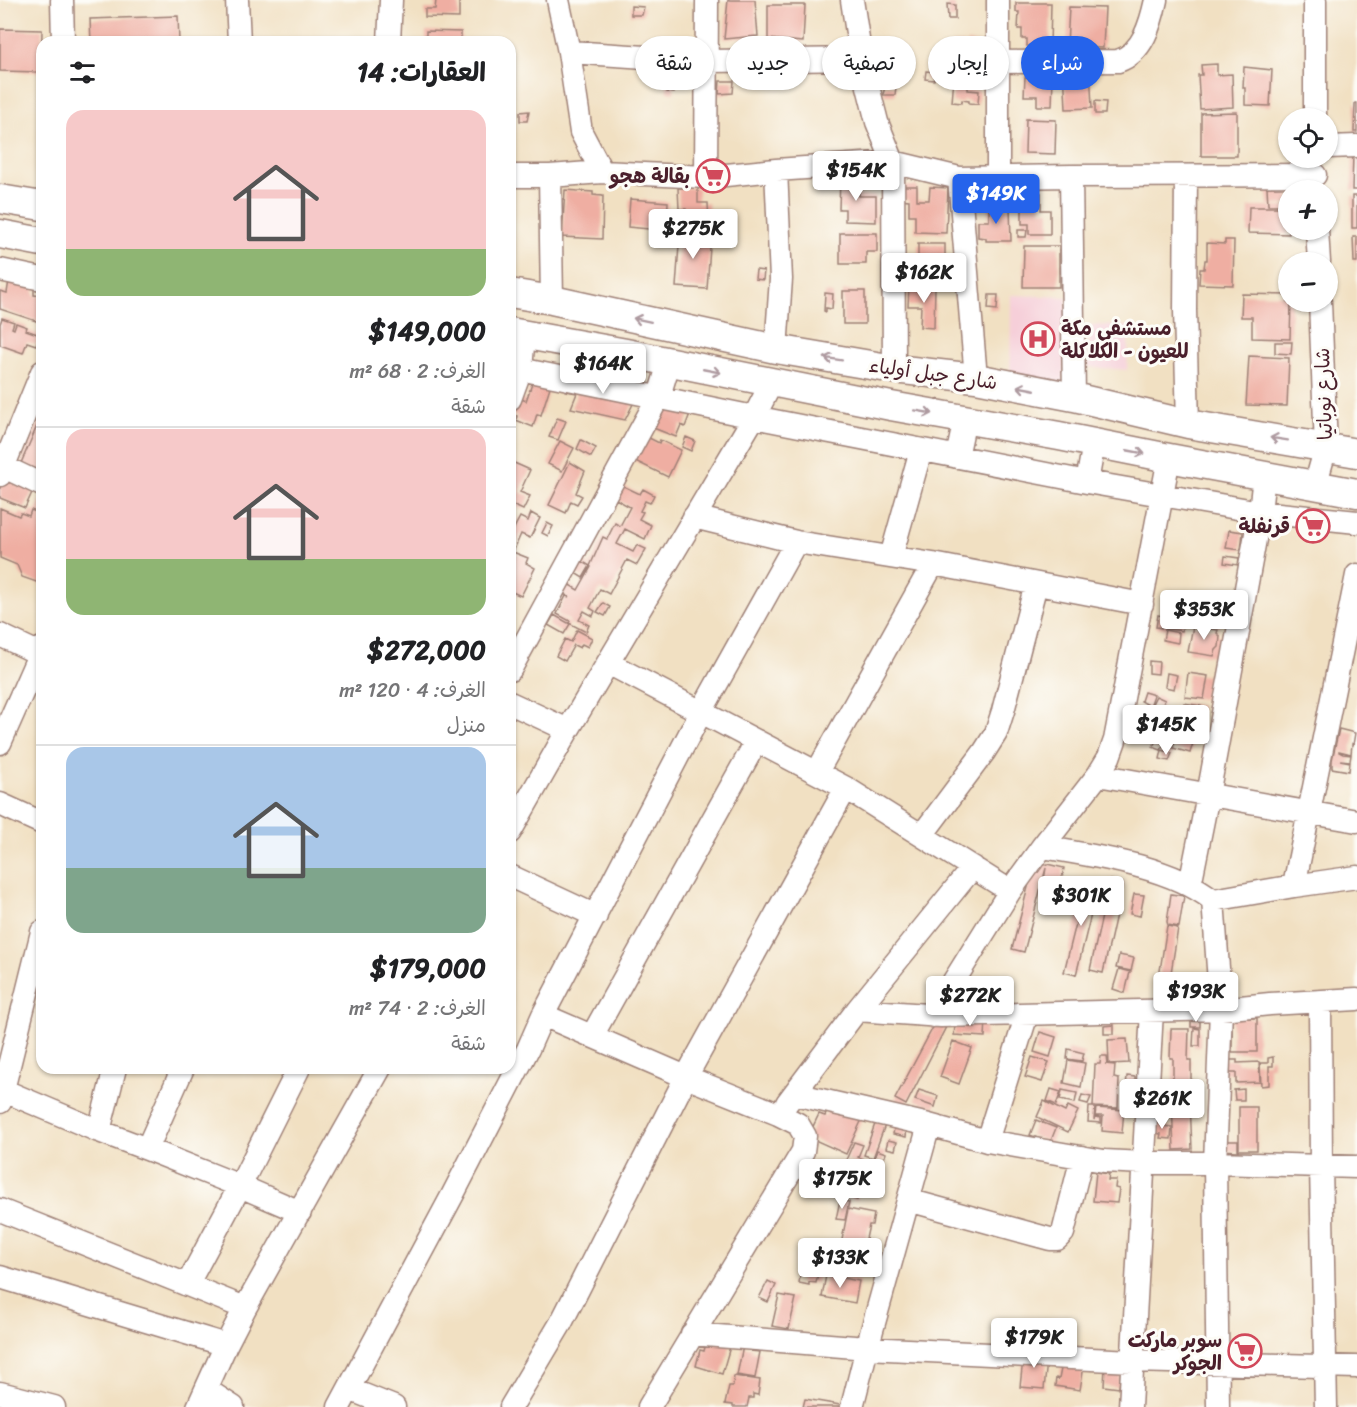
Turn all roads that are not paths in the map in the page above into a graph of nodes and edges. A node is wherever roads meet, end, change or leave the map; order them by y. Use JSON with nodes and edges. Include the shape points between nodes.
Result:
{"nodes":[{"id":1,"x":62,"y":0,"type":"edge"},
{"id":2,"x":237,"y":0,"type":"edge"},
{"id":3,"x":391,"y":0,"type":"edge"},
{"id":4,"x":558,"y":0,"type":"edge"},
{"id":5,"x":707,"y":0,"type":"edge"},
{"id":6,"x":852,"y":0,"type":"edge"},
{"id":7,"x":998,"y":0,"type":"edge"},
{"id":8,"x":1156,"y":0,"type":"edge"},
{"id":9,"x":1315,"y":0,"type":"edge"},
{"id":10,"x":63,"y":36,"type":"edge"},
{"id":11,"x":239,"y":36,"type":"edge"},
{"id":12,"x":389,"y":36,"type":"edge"},
{"id":13,"x":707,"y":36,"type":"edge"},
{"id":14,"x":857,"y":36,"type":"edge"},
{"id":15,"x":997,"y":36,"type":"edge"},
{"id":16,"x":569,"y":52,"type":"junction"},
{"id":17,"x":635,"y":56,"type":"edge"},
{"id":18,"x":822,"y":60,"type":"edge"},
{"id":19,"x":714,"y":61,"type":"edge"},
{"id":20,"x":1009,"y":62,"type":"edge"},
{"id":21,"x":707,"y":90,"type":"edge"},
{"id":22,"x":869,"y":90,"type":"edge"},
{"id":23,"x":997,"y":90,"type":"edge"},
{"id":24,"x":1315,"y":108,"type":"edge"},
{"id":25,"x":1357,"y":146,"type":"edge"},
{"id":26,"x":1338,"y":147,"type":"edge"},
{"id":27,"x":893,"y":162,"type":"junction"},
{"id":28,"x":776,"y":170,"type":"junction"},
{"id":29,"x":602,"y":172,"type":"junction"},
{"id":30,"x":1315,"y":174,"type":"edge"},
{"id":31,"x":516,"y":176,"type":"edge"},
{"id":32,"x":550,"y":176,"type":"junction"},
{"id":33,"x":1071,"y":176,"type":"junction"},
{"id":34,"x":1186,"y":176,"type":"junction"},
{"id":35,"x":706,"y":177,"type":"junction"},
{"id":36,"x":959,"y":178,"type":"junction"},
{"id":37,"x":998,"y":178,"type":"junction"},
{"id":38,"x":0,"y":199,"type":"edge"},
{"id":39,"x":36,"y":205,"type":"edge"},
{"id":40,"x":0,"y":234,"type":"edge"},
{"id":41,"x":36,"y":241,"type":"edge"},
{"id":42,"x":0,"y":270,"type":"edge"},
{"id":43,"x":36,"y":278,"type":"edge"},
{"id":44,"x":516,"y":294,"type":"edge"},
{"id":45,"x":552,"y":300,"type":"junction"},
{"id":46,"x":1320,"y":312,"type":"edge"},
{"id":47,"x":517,"y":334,"type":"edge"},
{"id":48,"x":776,"y":349,"type":"junction"},
{"id":49,"x":516,"y":351,"type":"edge"},
{"id":50,"x":669,"y":363,"type":"junction"},
{"id":51,"x":516,"y":368,"type":"edge"},
{"id":52,"x":894,"y":369,"type":"junction"},
{"id":53,"x":976,"y":378,"type":"junction"},
{"id":54,"x":772,"y":382,"type":"junction"},
{"id":55,"x":36,"y":386,"type":"edge"},
{"id":56,"x":659,"y":396,"type":"junction"},
{"id":57,"x":1074,"y":398,"type":"junction"},
{"id":58,"x":891,"y":406,"type":"junction"},
{"id":59,"x":754,"y":417,"type":"junction"},
{"id":60,"x":965,"y":419,"type":"junction"},
{"id":61,"x":1188,"y":424,"type":"junction"},
{"id":62,"x":884,"y":443,"type":"junction"},
{"id":63,"x":1094,"y":443,"type":"junction"},
{"id":64,"x":1326,"y":447,"type":"junction"},
{"id":65,"x":921,"y":450,"type":"junction"},
{"id":66,"x":1357,"y":453,"type":"edge"},
{"id":67,"x":957,"y":457,"type":"junction"},
{"id":68,"x":1169,"y":458,"type":"junction"},
{"id":69,"x":1,"y":469,"type":"edge"},
{"id":70,"x":1264,"y":476,"type":"junction"},
{"id":71,"x":1087,"y":482,"type":"junction"},
{"id":72,"x":36,"y":483,"type":"edge"},
{"id":73,"x":1315,"y":486,"type":"junction"},
{"id":74,"x":1357,"y":493,"type":"edge"},
{"id":75,"x":1162,"y":496,"type":"junction"},
{"id":76,"x":1260,"y":512,"type":"junction"},
{"id":77,"x":694,"y":517,"type":"junction"},
{"id":78,"x":1357,"y":522,"type":"edge"},
{"id":79,"x":796,"y":542,"type":"junction"},
{"id":80,"x":891,"y":557,"type":"junction"},
{"id":81,"x":933,"y":564,"type":"junction"},
{"id":82,"x":1357,"y":574,"type":"edge"},
{"id":83,"x":1036,"y":584,"type":"junction"},
{"id":84,"x":1142,"y":604,"type":"junction"},
{"id":85,"x":0,"y":635,"type":"edge"},
{"id":86,"x":36,"y":650,"type":"edge"},
{"id":87,"x":516,"y":659,"type":"edge"},
{"id":88,"x":36,"y":663,"type":"edge"},
{"id":89,"x":608,"y":663,"type":"junction"},
{"id":90,"x":516,"y":707,"type":"edge"},
{"id":91,"x":701,"y":712,"type":"junction"},
{"id":92,"x":568,"y":730,"type":"junction"},
{"id":93,"x":756,"y":741,"type":"junction"},
{"id":94,"x":0,"y":743,"type":"edge"},
{"id":95,"x":817,"y":772,"type":"junction"},
{"id":96,"x":1098,"y":775,"type":"junction"},
{"id":97,"x":846,"y":788,"type":"junction"},
{"id":98,"x":1208,"y":795,"type":"junction"},
{"id":99,"x":0,"y":804,"type":"edge"},
{"id":100,"x":1309,"y":813,"type":"junction"},
{"id":101,"x":36,"y":820,"type":"edge"},
{"id":102,"x":516,"y":821,"type":"edge"},
{"id":103,"x":1357,"y":821,"type":"edge"},
{"id":104,"x":922,"y":835,"type":"junction"},
{"id":105,"x":1042,"y":847,"type":"junction"},
{"id":106,"x":972,"y":867,"type":"junction"},
{"id":107,"x":1357,"y":877,"type":"edge"},
{"id":108,"x":516,"y":879,"type":"edge"},
{"id":109,"x":1190,"y":885,"type":"junction"},
{"id":110,"x":1294,"y":886,"type":"junction"},
{"id":111,"x":1010,"y":891,"type":"junction"},
{"id":112,"x":1213,"y":900,"type":"junction"},
{"id":113,"x":596,"y":916,"type":"junction"},
{"id":114,"x":36,"y":956,"type":"edge"},
{"id":115,"x":1357,"y":999,"type":"edge"},
{"id":116,"x":1320,"y":1002,"type":"junction"},
{"id":117,"x":1221,"y":1009,"type":"junction"},
{"id":118,"x":857,"y":1010,"type":"junction"},
{"id":119,"x":1152,"y":1011,"type":"junction"},
{"id":120,"x":1027,"y":1014,"type":"junction"},
{"id":121,"x":543,"y":1015,"type":"junction"},
{"id":122,"x":932,"y":1016,"type":"junction"},
{"id":123,"x":592,"y":1036,"type":"junction"},
{"id":124,"x":519,"y":1045,"type":"edge"},
{"id":125,"x":113,"y":1074,"type":"edge"},
{"id":126,"x":180,"y":1074,"type":"edge"},
{"id":127,"x":296,"y":1074,"type":"edge"},
{"id":128,"x":377,"y":1074,"type":"edge"},
{"id":129,"x":506,"y":1074,"type":"edge"},
{"id":130,"x":686,"y":1077,"type":"junction"},
{"id":131,"x":1,"y":1094,"type":"edge"},
{"id":132,"x":795,"y":1094,"type":"junction"},
{"id":133,"x":778,"y":1114,"type":"junction"},
{"id":134,"x":928,"y":1125,"type":"junction"},
{"id":135,"x":99,"y":1131,"type":"junction"},
{"id":136,"x":987,"y":1141,"type":"junction"},
{"id":137,"x":147,"y":1149,"type":"junction"},
{"id":138,"x":1082,"y":1157,"type":"junction"},
{"id":139,"x":1143,"y":1163,"type":"junction"},
{"id":140,"x":1215,"y":1163,"type":"junction"},
{"id":141,"x":1321,"y":1166,"type":"junction"},
{"id":142,"x":1357,"y":1167,"type":"edge"},
{"id":143,"x":240,"y":1186,"type":"junction"},
{"id":144,"x":908,"y":1200,"type":"junction"},
{"id":145,"x":0,"y":1210,"type":"edge"},
{"id":146,"x":300,"y":1212,"type":"junction"},
{"id":147,"x":0,"y":1277,"type":"edge"},
{"id":148,"x":187,"y":1285,"type":"junction"},
{"id":149,"x":245,"y":1308,"type":"junction"},
{"id":150,"x":692,"y":1335,"type":"junction"},
{"id":151,"x":226,"y":1345,"type":"junction"},
{"id":152,"x":867,"y":1348,"type":"junction"},
{"id":153,"x":1133,"y":1361,"type":"junction"},
{"id":154,"x":1218,"y":1364,"type":"junction"},
{"id":155,"x":1325,"y":1366,"type":"junction"},
{"id":156,"x":1357,"y":1367,"type":"edge"},
{"id":157,"x":0,"y":1393,"type":"edge"},
{"id":158,"x":344,"y":1398,"type":"edge"},
{"id":159,"x":202,"y":1399,"type":"edge"},
{"id":160,"x":54,"y":1407,"type":"edge"},
{"id":161,"x":233,"y":1407,"type":"edge"},
{"id":162,"x":394,"y":1407,"type":"edge"},
{"id":163,"x":511,"y":1407,"type":"edge"},
{"id":164,"x":649,"y":1407,"type":"edge"},
{"id":165,"x":852,"y":1407,"type":"edge"},
{"id":166,"x":1130,"y":1407,"type":"edge"},
{"id":167,"x":1218,"y":1407,"type":"edge"},
{"id":168,"x":1326,"y":1407,"type":"edge"}],
"edges":[{"from":1,"to":10,"type":"street"},
{"from":2,"to":11,"type":"street"},
{"from":3,"to":12,"type":"street"},
{"from":4,"to":16,"type":"street"},
{"from":5,"to":13,"type":"street"},
{"from":6,"to":14,"type":"street"},
{"from":7,"to":15,"type":"street"},
{"from":8,"to":20,"type":"street","via":[[1144,37],[1132,55],[1118,62]]},
{"from":9,"to":24,"type":"street"},
{"from":16,"to":17,"type":"street"},
{"from":16,"to":29,"type":"street","via":[[581,132]]},
{"from":18,"to":19,"type":"street"},
{"from":21,"to":35,"type":"street"},
{"from":22,"to":27,"type":"street"},
{"from":23,"to":37,"type":"street"},
{"from":25,"to":26,"type":"street"},
{"from":27,"to":28,"type":"street"},
{"from":27,"to":36,"type":"street"},
{"from":27,"to":52,"type":"street"},
{"from":28,"to":35,"type":"street"},
{"from":28,"to":48,"type":"street","via":[[782,279]]},
{"from":29,"to":32,"type":"street"},
{"from":29,"to":35,"type":"street"},
{"from":30,"to":34,"type":"street"},
{"from":31,"to":32,"type":"street"},
{"from":32,"to":45,"type":"street"},
{"from":33,"to":34,"type":"street"},
{"from":33,"to":37,"type":"street"},
{"from":33,"to":57,"type":"street"},
{"from":34,"to":61,"type":"street"},
{"from":36,"to":37,"type":"street"},
{"from":36,"to":53,"type":"street"},
{"from":38,"to":39,"type":"main road"},
{"from":40,"to":41,"type":"main road"},
{"from":42,"to":43,"type":"street"},
{"from":44,"to":45,"type":"main road","name":"شارع جبل أولياء"},
{"from":48,"to":45,"type":"main road","name":"شارع جبل أولياء","one_way":true},
{"from":46,"to":64,"type":"street","name":"شارع نوباتيا"},
{"from":47,"to":49,"type":"street"},
{"from":47,"to":50,"type":"main road","name":"شارع جبل أولياء"},
{"from":52,"to":48,"type":"main road","name":"شارع جبل أولياء","one_way":true},
{"from":50,"to":54,"type":"main road","name":"شارع جبل أولياء","one_way":true},
{"from":50,"to":56,"type":"street"},
{"from":51,"to":56,"type":"street"},
{"from":52,"to":53,"type":"main road","name":"شارع جبل أولياء"},
{"from":57,"to":53,"type":"main road","name":"شارع جبل أولياء","one_way":true},
{"from":54,"to":58,"type":"main road","name":"شارع جبل أولياء"},
{"from":54,"to":59,"type":"street"},
{"from":55,"to":69,"type":"street"},
{"from":56,"to":59,"type":"street"},
{"from":56,"to":87,"type":"street"},
{"from":57,"to":61,"type":"main road","name":"شارع جبل أولياء"},
{"from":58,"to":60,"type":"main road","name":"شارع جبل أولياء","one_way":true},
{"from":58,"to":62,"type":"street"},
{"from":59,"to":62,"type":"street"},
{"from":59,"to":77,"type":"street"},
{"from":60,"to":63,"type":"main road","name":"شارع جبل أولياء"},
{"from":60,"to":67,"type":"street"},
{"from":64,"to":61,"type":"main road","name":"شارع جبل أولياء","one_way":true},
{"from":62,"to":65,"type":"street"},
{"from":63,"to":68,"type":"main road","name":"شارع جبل أولياء","one_way":true},
{"from":63,"to":71,"type":"street"},
{"from":64,"to":66,"type":"main road","name":"شارع جبل أولياء"},
{"from":64,"to":73,"type":"street","name":"شارع نوباتيا"},
{"from":65,"to":67,"type":"street"},
{"from":65,"to":80,"type":"street"},
{"from":67,"to":71,"type":"street"},
{"from":68,"to":70,"type":"main road","name":"شارع جبل أولياء"},
{"from":68,"to":75,"type":"street"},
{"from":69,"to":72,"type":"street"},
{"from":70,"to":73,"type":"main road","name":"شارع جبل أولياء"},
{"from":70,"to":76,"type":"street"},
{"from":71,"to":75,"type":"street"},
{"from":73,"to":74,"type":"main road","name":"شارع جبل أولياء"},
{"from":75,"to":76,"type":"street"},
{"from":75,"to":84,"type":"street"},
{"from":76,"to":78,"type":"street"},
{"from":76,"to":98,"type":"street"},
{"from":77,"to":79,"type":"street"},
{"from":77,"to":89,"type":"street"},
{"from":79,"to":80,"type":"street"},
{"from":79,"to":91,"type":"street"},
{"from":80,"to":81,"type":"street"},
{"from":81,"to":83,"type":"street"},
{"from":81,"to":95,"type":"street"},
{"from":82,"to":100,"type":"street"},
{"from":83,"to":84,"type":"street"},
{"from":83,"to":104,"type":"street","via":[[996,733]]},
{"from":84,"to":96,"type":"street","via":[[1115,740]]},
{"from":85,"to":86,"type":"street"},
{"from":88,"to":94,"type":"street"},
{"from":89,"to":91,"type":"street"},
{"from":89,"to":92,"type":"street"},
{"from":90,"to":92,"type":"street"},
{"from":91,"to":93,"type":"street"},
{"from":91,"to":113,"type":"street"},
{"from":92,"to":102,"type":"street"},
{"from":93,"to":95,"type":"street"},
{"from":93,"to":123,"type":"street"},
{"from":95,"to":97,"type":"street"},
{"from":96,"to":98,"type":"street"},
{"from":96,"to":105,"type":"street"},
{"from":97,"to":104,"type":"street"},
{"from":97,"to":130,"type":"street"},
{"from":98,"to":100,"type":"street"},
{"from":98,"to":109,"type":"street"},
{"from":99,"to":101,"type":"street"},
{"from":100,"to":103,"type":"street"},
{"from":100,"to":110,"type":"street"},
{"from":104,"to":106,"type":"street"},
{"from":105,"to":109,"type":"street","via":[[1103,857]]},
{"from":105,"to":111,"type":"street"},
{"from":106,"to":111,"type":"street"},
{"from":106,"to":118,"type":"street"},
{"from":107,"to":110,"type":"street"},
{"from":108,"to":113,"type":"street"},
{"from":109,"to":112,"type":"street"},
{"from":110,"to":112,"type":"street"},
{"from":111,"to":122,"type":"street"},
{"from":112,"to":117,"type":"street"},
{"from":113,"to":121,"type":"street"},
{"from":114,"to":131,"type":"street"},
{"from":115,"to":116,"type":"street"},
{"from":116,"to":117,"type":"street"},
{"from":116,"to":141,"type":"street"},
{"from":117,"to":119,"type":"street"},
{"from":117,"to":140,"type":"street"},
{"from":118,"to":122,"type":"street"},
{"from":118,"to":132,"type":"street"},
{"from":119,"to":120,"type":"street"},
{"from":119,"to":139,"type":"street"},
{"from":120,"to":122,"type":"street"},
{"from":120,"to":136,"type":"street"},
{"from":121,"to":123,"type":"street"},
{"from":121,"to":124,"type":"street"},
{"from":123,"to":130,"type":"street"},
{"from":125,"to":135,"type":"street"},
{"from":126,"to":137,"type":"street"},
{"from":127,"to":143,"type":"street"},
{"from":128,"to":146,"type":"street"},
{"from":129,"to":158,"type":"street","via":[[452,1196]]},
{"from":130,"to":133,"type":"street"},
{"from":130,"to":163,"type":"street","via":[[561,1323]]},
{"from":131,"to":135,"type":"street"},
{"from":132,"to":133,"type":"street"},
{"from":132,"to":134,"type":"street"},
{"from":133,"to":150,"type":"street","via":[[798,1124],[806,1136],[803,1151]]},
{"from":134,"to":136,"type":"street"},
{"from":134,"to":144,"type":"street"},
{"from":135,"to":137,"type":"street"},
{"from":136,"to":138,"type":"street"},
{"from":137,"to":143,"type":"street"},
{"from":138,"to":139,"type":"street"},
{"from":138,"to":144,"type":"street","via":[[1063,1233],[1057,1239]]},
{"from":139,"to":140,"type":"street"},
{"from":139,"to":153,"type":"street"},
{"from":140,"to":141,"type":"street"},
{"from":140,"to":154,"type":"street"},
{"from":141,"to":142,"type":"street"},
{"from":141,"to":155,"type":"street"},
{"from":143,"to":146,"type":"street"},
{"from":143,"to":148,"type":"street"},
{"from":144,"to":152,"type":"street"},
{"from":145,"to":148,"type":"street"},
{"from":146,"to":149,"type":"street"},
{"from":147,"to":151,"type":"street"},
{"from":148,"to":149,"type":"street"},
{"from":149,"to":151,"type":"street"},
{"from":150,"to":152,"type":"street"},
{"from":150,"to":164,"type":"street"},
{"from":151,"to":159,"type":"street"},
{"from":152,"to":153,"type":"street"},
{"from":152,"to":165,"type":"street"},
{"from":153,"to":154,"type":"street"},
{"from":153,"to":166,"type":"street"},
{"from":154,"to":155,"type":"street"},
{"from":154,"to":167,"type":"street"},
{"from":155,"to":156,"type":"street"},
{"from":155,"to":168,"type":"street"},
{"from":157,"to":160,"type":"street"},
{"from":158,"to":162,"type":"street"},
{"from":159,"to":161,"type":"street"}]}
